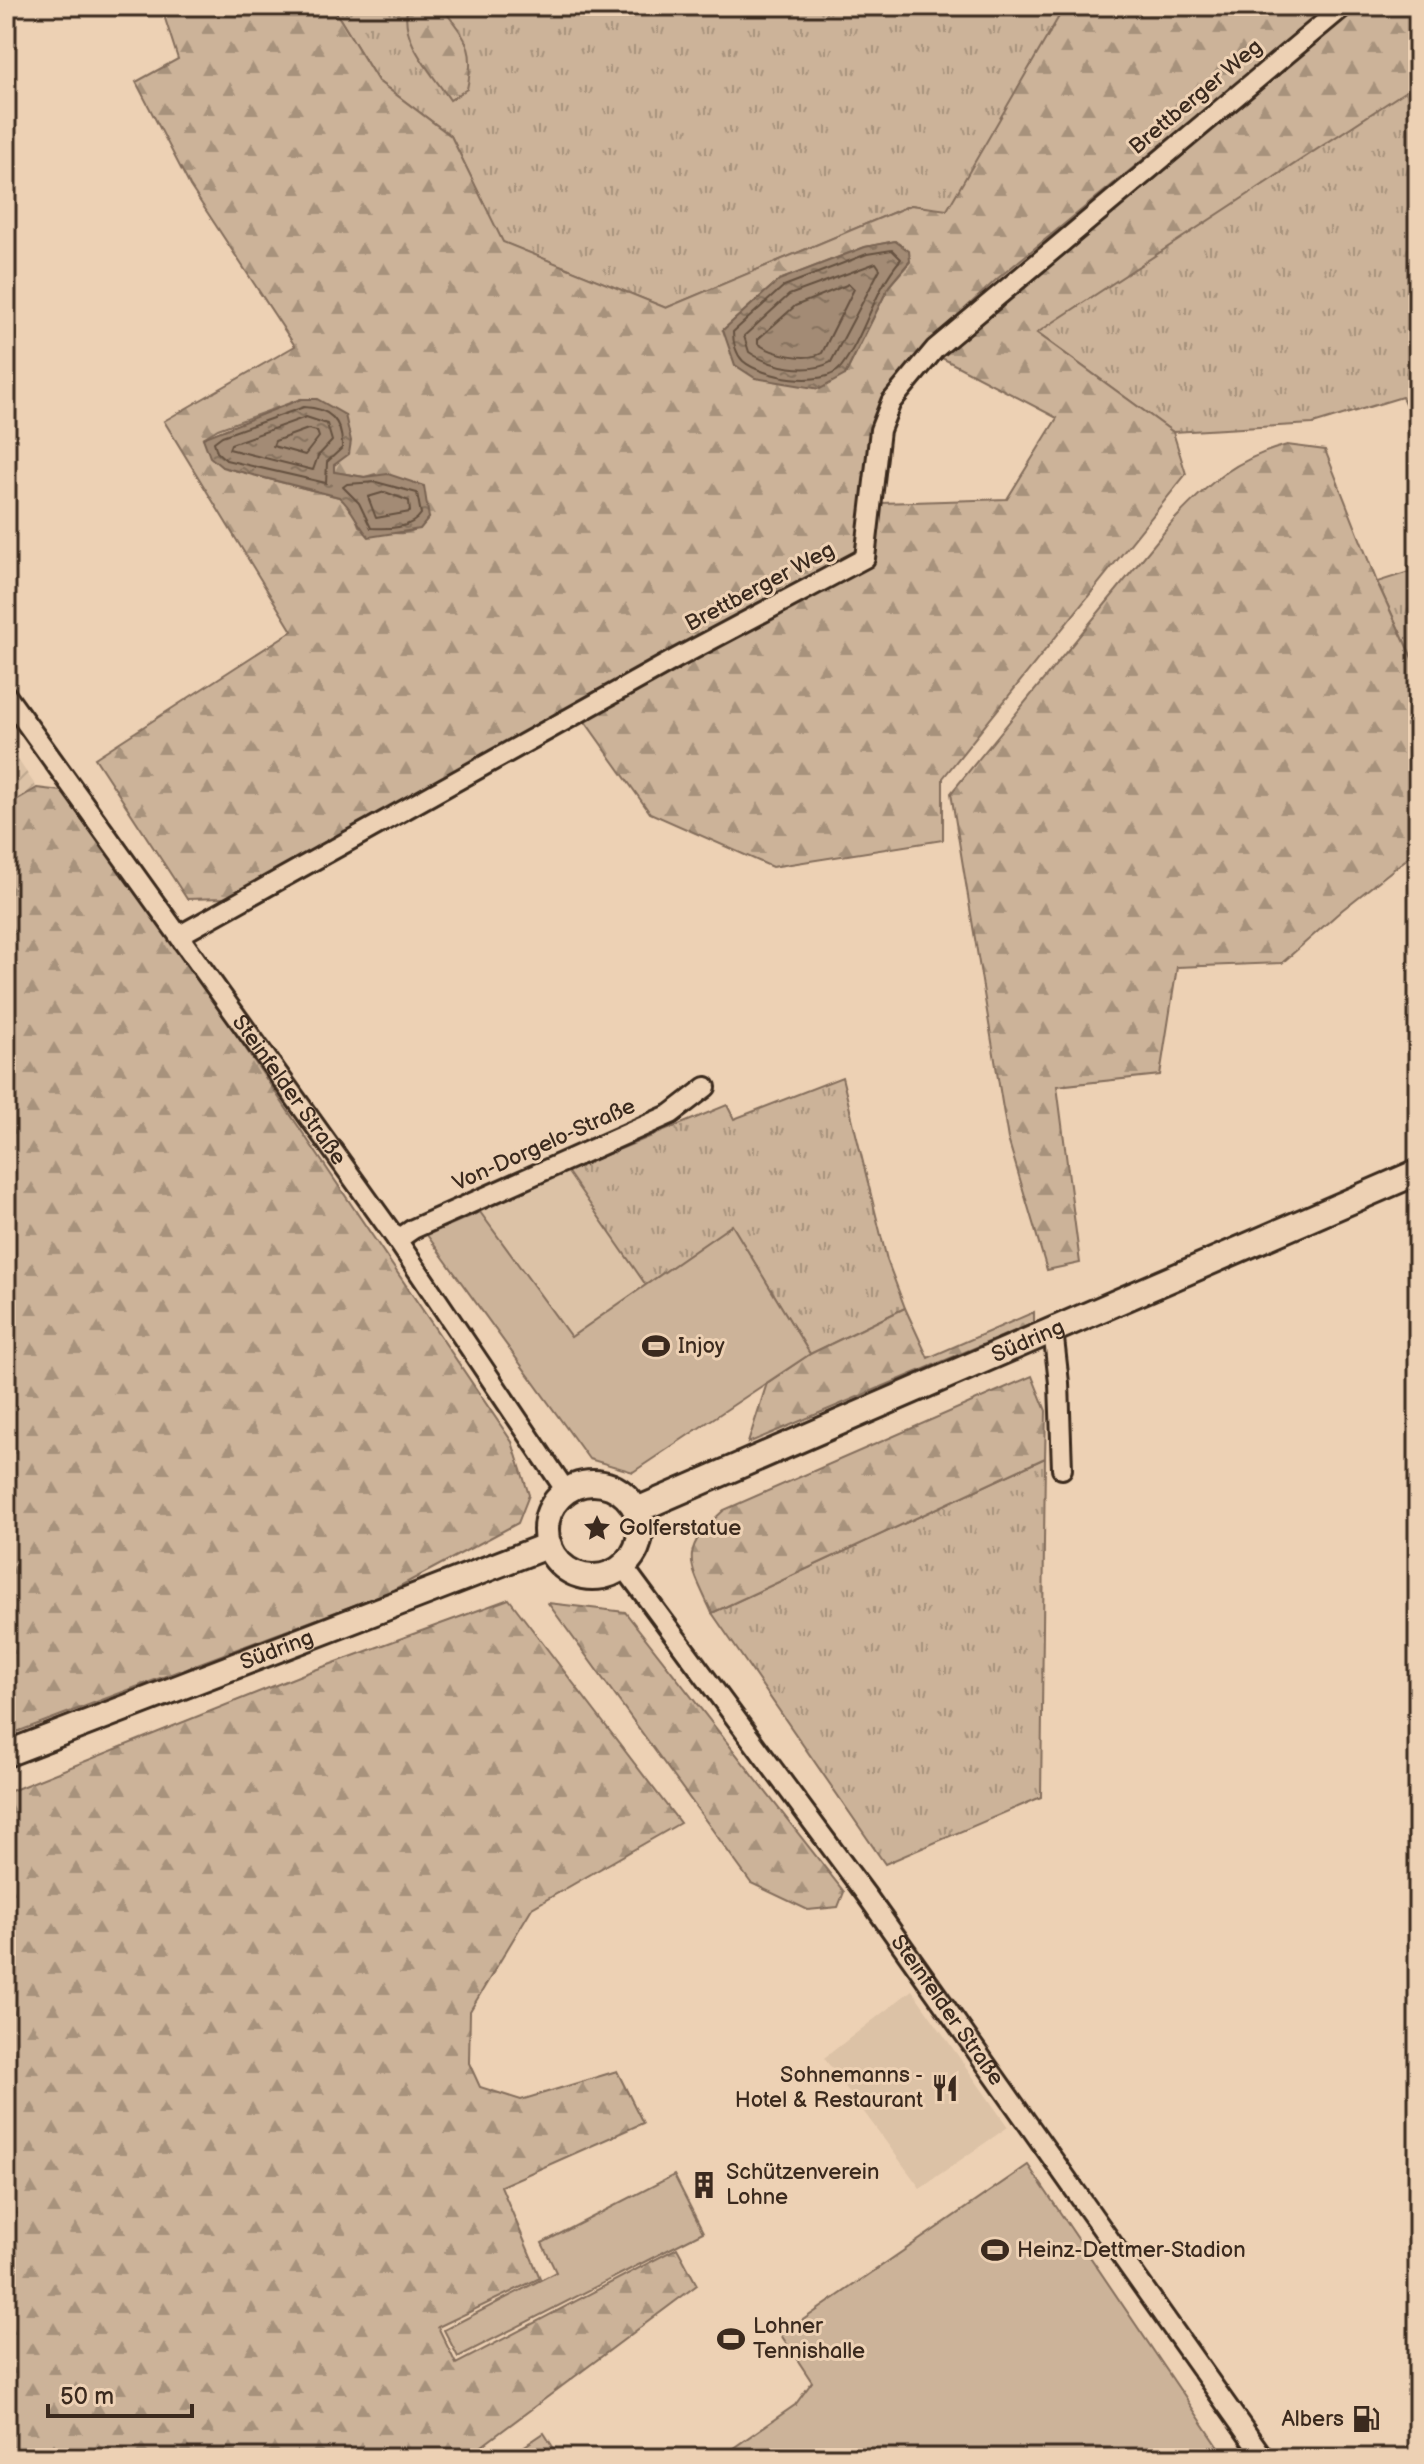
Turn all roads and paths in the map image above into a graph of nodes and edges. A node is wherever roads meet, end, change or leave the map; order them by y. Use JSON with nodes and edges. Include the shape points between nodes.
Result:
{"nodes":[{"id":1,"x":1344,"y":6,"type":"edge"},
{"id":2,"x":6,"y":695,"type":"edge"},
{"id":3,"x":180,"y":935,"type":"junction"},
{"id":4,"x":706,"y":1087,"type":"dead end"},
{"id":5,"x":1418,"y":1172,"type":"edge"},
{"id":6,"x":397,"y":1240,"type":"junction"},
{"id":7,"x":1053,"y":1330,"type":"junction"},
{"id":8,"x":1062,"y":1469,"type":"dead end"},
{"id":9,"x":566,"y":1491,"type":"junction"},
{"id":10,"x":637,"y":1510,"type":"junction"},
{"id":11,"x":549,"y":1545,"type":"junction"},
{"id":12,"x":623,"y":1566,"type":"junction"},
{"id":13,"x":6,"y":1754,"type":"edge"},
{"id":14,"x":1264,"y":2458,"type":"edge"}],
"edges":[{"from":1,"to":3,"type":"street","name":"Brettberger Weg","via":[[935,349],[891,402],[880,430],[865,558]]},
{"from":2,"to":3,"type":"street","name":"Steinfelder Straße"},
{"from":3,"to":6,"type":"street","name":"Steinfelder Straße"},
{"from":4,"to":6,"type":"street","name":"Von-Dorgelo-Straße","via":[[671,1114]]},
{"from":5,"to":7,"type":"main road","name":"Südring"},
{"from":6,"to":9,"type":"street","name":"Steinfelder Straße"},
{"from":7,"to":8,"type":"street"},
{"from":7,"to":10,"type":"main road","name":"Südring"},
{"from":9,"to":10,"type":"main road","via":[[586,1483],[612,1486]]},
{"from":9,"to":11,"type":"main road","via":[[548,1516]]},
{"from":10,"to":12,"type":"main road","via":[[640,1538]]},
{"from":11,"to":12,"type":"main road","via":[[561,1564],[578,1574],[601,1576]]},
{"from":11,"to":13,"type":"main road","name":"Südring"},
{"from":12,"to":14,"type":"street","name":"Steinfelder Straße","via":[[867,1896]]}]}
